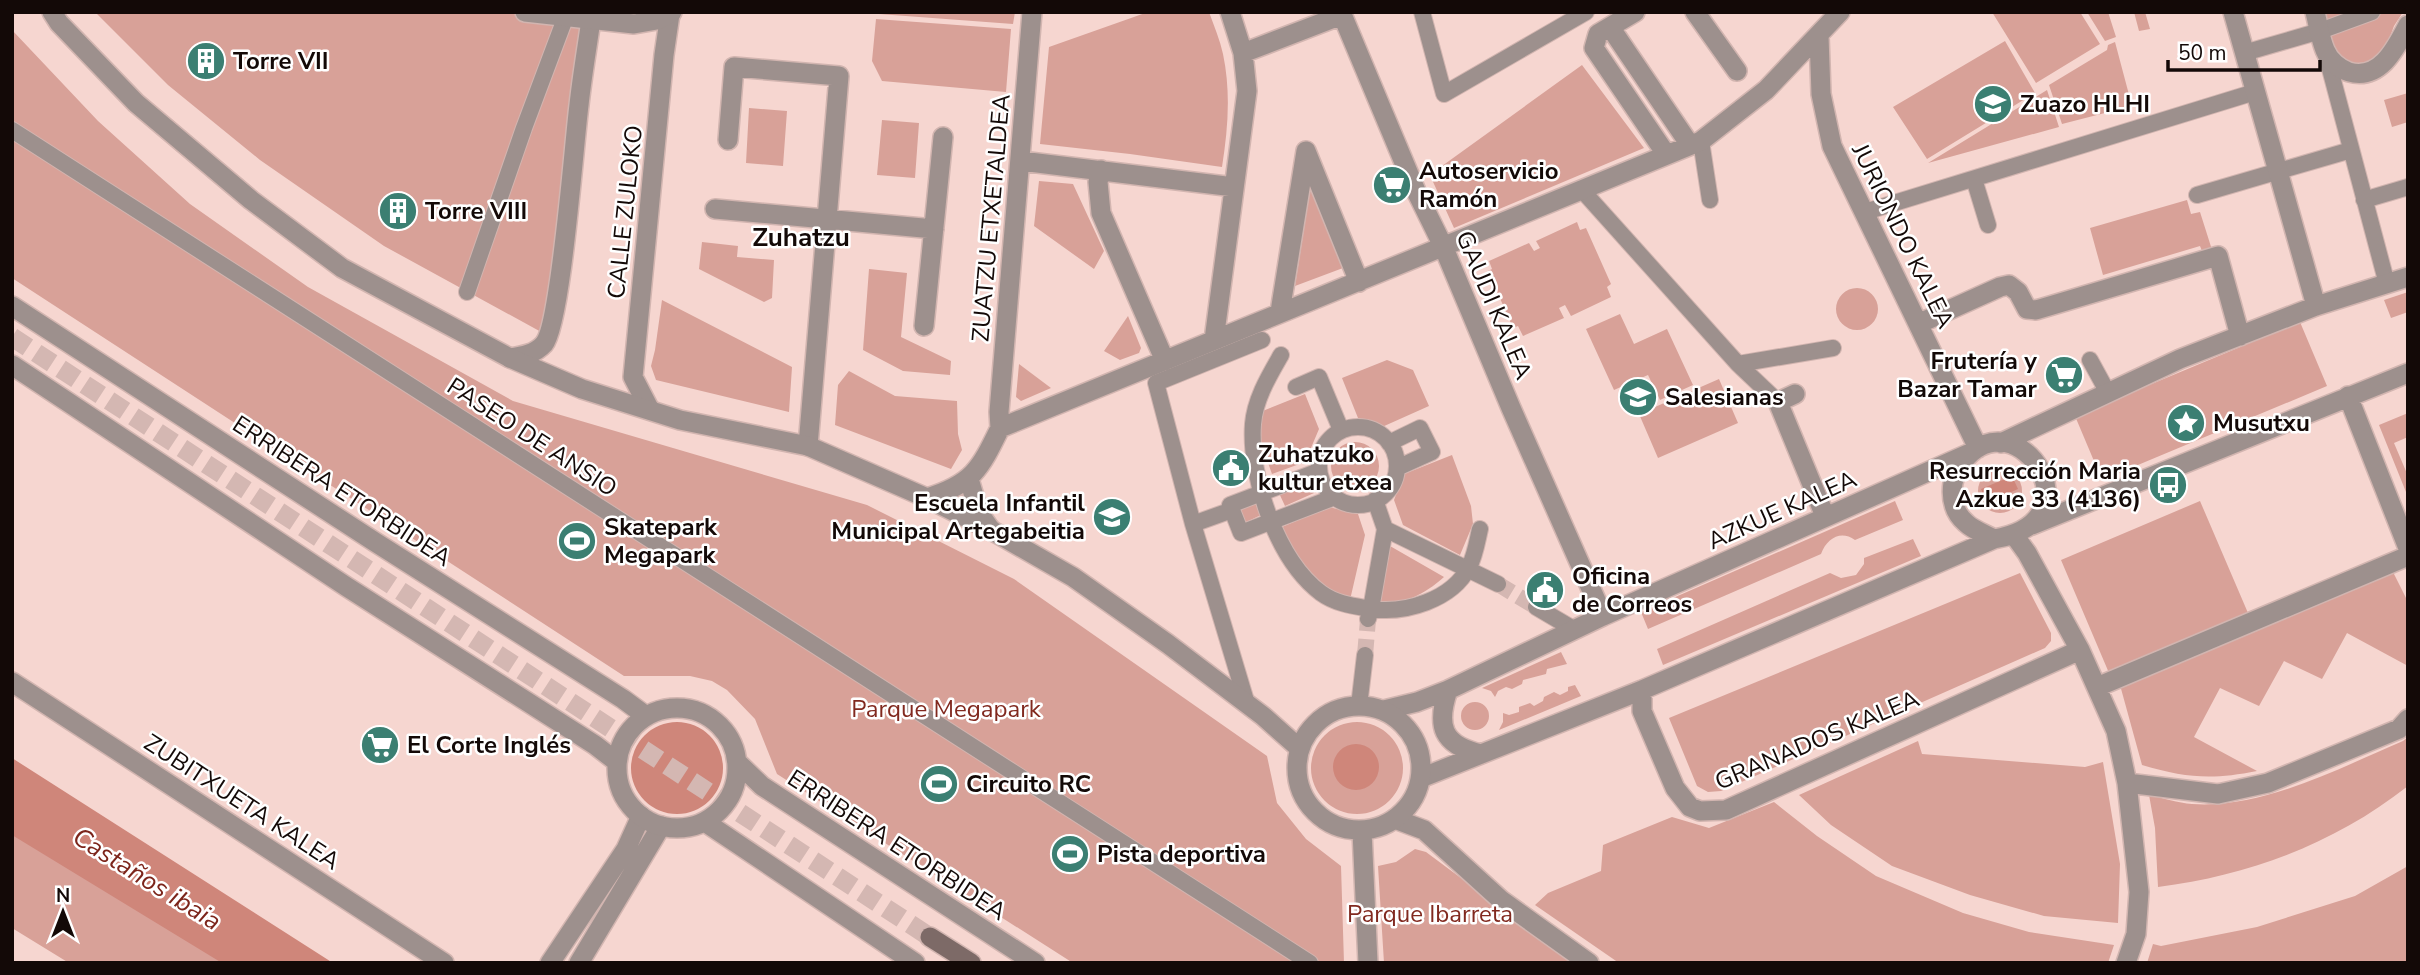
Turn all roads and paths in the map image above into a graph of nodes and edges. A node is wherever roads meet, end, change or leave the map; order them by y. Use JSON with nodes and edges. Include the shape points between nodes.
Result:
{"nodes":[{"id":1,"x":52,"y":12,"type":"edge"},
{"id":2,"x":525,"y":12,"type":"edge"},
{"id":3,"x":1032,"y":12,"type":"edge"},
{"id":4,"x":1230,"y":12,"type":"edge"},
{"id":5,"x":1422,"y":12,"type":"edge"},
{"id":6,"x":1586,"y":12,"type":"edge"},
{"id":7,"x":1634,"y":12,"type":"edge"},
{"id":8,"x":1695,"y":12,"type":"edge"},
{"id":9,"x":2233,"y":12,"type":"edge"},
{"id":10,"x":2372,"y":12,"type":"edge"},
{"id":11,"x":671,"y":13,"type":"edge"},
{"id":12,"x":1839,"y":13,"type":"edge"},
{"id":13,"x":1342,"y":14,"type":"edge"},
{"id":14,"x":566,"y":16,"type":"junction"},
{"id":15,"x":591,"y":20,"type":"junction"},
{"id":16,"x":1607,"y":20,"type":"edge"},
{"id":17,"x":2318,"y":22,"type":"edge"},
{"id":18,"x":2408,"y":25,"type":"edge"},
{"id":19,"x":1819,"y":36,"type":"junction"},
{"id":20,"x":2326,"y":52,"type":"junction"},
{"id":21,"x":1242,"y":53,"type":"junction"},
{"id":22,"x":2244,"y":53,"type":"junction"},
{"id":23,"x":1737,"y":71,"type":"dead end"},
{"id":24,"x":2255,"y":92,"type":"junction"},
{"id":25,"x":12,"y":130,"type":"edge"},
{"id":26,"x":943,"y":137,"type":"dead end"},
{"id":27,"x":728,"y":140,"type":"dead end"},
{"id":28,"x":1695,"y":143,"type":"junction"},
{"id":29,"x":2351,"y":150,"type":"junction"},
{"id":30,"x":1667,"y":154,"type":"junction"},
{"id":31,"x":1021,"y":162,"type":"junction"},
{"id":32,"x":1101,"y":170,"type":"junction"},
{"id":33,"x":2278,"y":171,"type":"junction"},
{"id":34,"x":1974,"y":179,"type":"junction"},
{"id":35,"x":1234,"y":187,"type":"junction"},
{"id":36,"x":2408,"y":187,"type":"edge"},
{"id":37,"x":1581,"y":189,"type":"junction"},
{"id":38,"x":2197,"y":195,"type":"dead end"},
{"id":39,"x":1710,"y":200,"type":"dead end"},
{"id":40,"x":2364,"y":200,"type":"junction"},
{"id":41,"x":715,"y":209,"type":"dead end"},
{"id":42,"x":1865,"y":212,"type":"junction"},
{"id":43,"x":826,"y":219,"type":"junction"},
{"id":44,"x":1988,"y":225,"type":"dead end"},
{"id":45,"x":934,"y":229,"type":"junction"},
{"id":46,"x":1443,"y":246,"type":"junction"},
{"id":47,"x":2408,"y":277,"type":"edge"},
{"id":48,"x":1359,"y":282,"type":"junction"},
{"id":49,"x":2386,"y":284,"type":"junction"},
{"id":50,"x":467,"y":292,"type":"dead end"},
{"id":51,"x":12,"y":306,"type":"edge"},
{"id":52,"x":2316,"y":306,"type":"junction"},
{"id":53,"x":1280,"y":313,"type":"junction"},
{"id":54,"x":1918,"y":324,"type":"junction"},
{"id":55,"x":924,"y":326,"type":"dead end"},
{"id":56,"x":2240,"y":336,"type":"junction"},
{"id":57,"x":1214,"y":340,"type":"junction"},
{"id":58,"x":1262,"y":340,"type":"dead end"},
{"id":59,"x":1833,"y":348,"type":"dead end"},
{"id":60,"x":1281,"y":355,"type":"dead end"},
{"id":61,"x":510,"y":358,"type":"junction"},
{"id":62,"x":2090,"y":360,"type":"dead end"},
{"id":63,"x":1165,"y":361,"type":"junction"},
{"id":64,"x":1738,"y":364,"type":"junction"},
{"id":65,"x":12,"y":365,"type":"edge"},
{"id":66,"x":2408,"y":373,"type":"edge"},
{"id":67,"x":1296,"y":387,"type":"dead end"},
{"id":68,"x":2108,"y":393,"type":"junction"},
{"id":69,"x":2348,"y":396,"type":"junction"},
{"id":70,"x":1786,"y":398,"type":"joint"},
{"id":71,"x":650,"y":410,"type":"junction"},
{"id":72,"x":1000,"y":428,"type":"junction"},
{"id":73,"x":1341,"y":430,"type":"junction"},
{"id":74,"x":1389,"y":443,"type":"junction"},
{"id":75,"x":2001,"y":443,"type":"junction"},
{"id":76,"x":808,"y":446,"type":"junction"},
{"id":77,"x":1973,"y":451,"type":"junction"},
{"id":78,"x":1396,"y":468,"type":"junction"},
{"id":79,"x":1319,"y":471,"type":"junction"},
{"id":80,"x":969,"y":479,"type":"junction"},
{"id":81,"x":1262,"y":493,"type":"junction"},
{"id":82,"x":1335,"y":497,"type":"junction"},
{"id":83,"x":927,"y":498,"type":"junction"},
{"id":84,"x":1375,"y":500,"type":"junction"},
{"id":85,"x":1233,"y":510,"type":"junction"},
{"id":86,"x":1825,"y":516,"type":"junction"},
{"id":87,"x":1272,"y":521,"type":"junction"},
{"id":88,"x":1193,"y":524,"type":"junction"},
{"id":89,"x":2032,"y":525,"type":"junction"},
{"id":90,"x":1385,"y":529,"type":"junction"},
{"id":91,"x":1480,"y":529,"type":"dead end"},
{"id":92,"x":991,"y":530,"type":"junction"},
{"id":93,"x":2014,"y":535,"type":"junction"},
{"id":94,"x":1994,"y":539,"type":"junction"},
{"id":95,"x":2407,"y":544,"type":"edge"},
{"id":96,"x":1469,"y":568,"type":"junction"},
{"id":97,"x":1498,"y":584,"type":"tunnel mouth"},
{"id":98,"x":1536,"y":607,"type":"tunnel mouth"},
{"id":99,"x":1370,"y":614,"type":"junction"},
{"id":100,"x":1603,"y":617,"type":"junction"},
{"id":101,"x":1575,"y":630,"type":"junction"},
{"id":102,"x":2080,"y":650,"type":"junction"},
{"id":103,"x":1365,"y":655,"type":"tunnel mouth"},
{"id":104,"x":12,"y":682,"type":"edge"},
{"id":105,"x":2096,"y":687,"type":"junction"},
{"id":106,"x":1448,"y":690,"type":"junction"},
{"id":107,"x":1642,"y":690,"type":"junction"},
{"id":108,"x":1247,"y":704,"type":"junction"},
{"id":109,"x":1359,"y":706,"type":"junction"},
{"id":110,"x":1384,"y":710,"type":"junction"},
{"id":111,"x":646,"y":716,"type":"junction"},
{"id":112,"x":2408,"y":719,"type":"edge"},
{"id":113,"x":1299,"y":748,"type":"junction"},
{"id":114,"x":1481,"y":754,"type":"junction"},
{"id":115,"x":617,"y":762,"type":"junction"},
{"id":116,"x":737,"y":762,"type":"junction"},
{"id":117,"x":1421,"y":778,"type":"junction"},
{"id":118,"x":2127,"y":783,"type":"junction"},
{"id":119,"x":641,"y":816,"type":"junction"},
{"id":120,"x":1395,"y":820,"type":"junction"},
{"id":121,"x":705,"y":821,"type":"junction"},
{"id":122,"x":661,"y":826,"type":"junction"},
{"id":123,"x":1363,"y":831,"type":"junction"},
{"id":124,"x":930,"y":937,"type":"tunnel mouth"},
{"id":125,"x":444,"y":963,"type":"edge"},
{"id":126,"x":550,"y":963,"type":"edge"},
{"id":127,"x":579,"y":963,"type":"edge"},
{"id":128,"x":915,"y":963,"type":"edge"},
{"id":129,"x":971,"y":963,"type":"edge"},
{"id":130,"x":1035,"y":963,"type":"edge"},
{"id":131,"x":1310,"y":963,"type":"edge"},
{"id":132,"x":1368,"y":963,"type":"edge"},
{"id":133,"x":1589,"y":963,"type":"edge"},
{"id":134,"x":2126,"y":963,"type":"edge"}],
"edges":[{"from":1,"to":61,"type":"street","via":[[136,103],[251,200],[342,268]]},
{"from":2,"to":14,"type":"street"},
{"from":3,"to":31,"type":"street","name":"ZUATZU ETXETALDEA"},
{"from":4,"to":21,"type":"street"},
{"from":5,"to":6,"type":"street","via":[[1444,94]]},
{"from":7,"to":16,"type":"street"},
{"from":8,"to":23,"type":"street"},
{"from":9,"to":22,"type":"street"},
{"from":10,"to":17,"type":"street"},
{"from":11,"to":15,"type":"street","via":[[634,24]]},
{"from":11,"to":71,"type":"street","name":"CALLE ZULOKO","via":[[633,377]]},
{"from":12,"to":19,"type":"street"},
{"from":13,"to":21,"type":"street"},
{"from":13,"to":46,"type":"street","name":"GAUDI KALEA"},
{"from":14,"to":15,"type":"street"},
{"from":14,"to":50,"type":"street"},
{"from":15,"to":61,"type":"street","via":[[551,328],[545,343],[530,354]]},
{"from":16,"to":28,"type":"street"},
{"from":16,"to":30,"type":"street","via":[[1594,48]]},
{"from":17,"to":20,"type":"street"},
{"from":17,"to":22,"type":"street"},
{"from":18,"to":20,"type":"street","via":[[2396,48],[2374,71],[2356,74],[2340,69]]},
{"from":19,"to":28,"type":"street","via":[[1766,90]]},
{"from":19,"to":42,"type":"street","name":"JURIONDO KALEA","via":[[1821,94],[1832,146]]},
{"from":20,"to":29,"type":"street"},
{"from":21,"to":35,"type":"street","via":[[1247,91]]},
{"from":22,"to":24,"type":"street"},
{"from":24,"to":33,"type":"street"},
{"from":24,"to":34,"type":"street"},
{"from":25,"to":131,"type":"street","name":"PASEO DE ANSIO"},
{"from":26,"to":45,"type":"street"},
{"from":27,"to":43,"type":"street","via":[[734,67],[839,76]]},
{"from":28,"to":30,"type":"street"},
{"from":28,"to":39,"type":"street"},
{"from":29,"to":33,"type":"street"},
{"from":29,"to":40,"type":"street","via":[[2362,173]]},
{"from":30,"to":37,"type":"street"},
{"from":31,"to":32,"type":"street"},
{"from":31,"to":72,"type":"street","name":"ZUATZU ETXETALDEA"},
{"from":32,"to":35,"type":"street"},
{"from":32,"to":63,"type":"street","via":[[1101,214]]},
{"from":33,"to":38,"type":"street"},
{"from":33,"to":52,"type":"street"},
{"from":34,"to":42,"type":"street"},
{"from":34,"to":44,"type":"street"},
{"from":35,"to":57,"type":"street"},
{"from":36,"to":40,"type":"street"},
{"from":37,"to":46,"type":"street"},
{"from":37,"to":64,"type":"street"},
{"from":40,"to":49,"type":"street"},
{"from":41,"to":43,"type":"street"},
{"from":42,"to":54,"type":"street","name":"JURIONDO KALEA"},
{"from":43,"to":45,"type":"street"},
{"from":43,"to":76,"type":"street"},
{"from":45,"to":55,"type":"street"},
{"from":46,"to":48,"type":"street"},
{"from":46,"to":100,"type":"street","name":"GAUDI KALEA"},
{"from":47,"to":49,"type":"street"},
{"from":48,"to":53,"type":"street"},
{"from":48,"to":53,"type":"street","via":[[1306,151]]},
{"from":49,"to":52,"type":"street"},
{"from":51,"to":111,"type":"street","name":"ERRIBERA ETORBIDEA"},
{"from":52,"to":56,"type":"street"},
{"from":53,"to":57,"type":"street"},
{"from":54,"to":56,"type":"street","via":[[2000,287],[2010,285],[2027,309],[2036,310],[2218,256]]},
{"from":54,"to":77,"type":"street","name":"JURIONDO KALEA"},
{"from":56,"to":68,"type":"street"},
{"from":57,"to":63,"type":"street"},
{"from":58,"to":88,"type":"street","via":[[1156,383]]},
{"from":59,"to":64,"type":"street"},
{"from":60,"to":81,"type":"street","via":[[1264,387],[1253,423],[1255,475]]},
{"from":61,"to":71,"type":"street","via":[[582,389]]},
{"from":62,"to":68,"type":"street"},
{"from":63,"to":72,"type":"street"},
{"from":64,"to":70,"type":"street"},
{"from":65,"to":115,"type":"street"},
{"from":66,"to":69,"type":"street"},
{"from":67,"to":73,"type":"street","via":[[1319,377]]},
{"from":68,"to":75,"type":"street"},
{"from":69,"to":89,"type":"street"},
{"from":69,"to":95,"type":"street"},
{"from":70,"to":86,"type":"street"},
{"from":71,"to":76,"type":"street"},
{"from":72,"to":80,"type":"street"},
{"from":73,"to":74,"type":"street","via":[[1367,428]]},
{"from":73,"to":79,"type":"street","via":[[1323,447]]},
{"from":74,"to":78,"type":"street"},
{"from":74,"to":78,"type":"street","via":[[1420,428],[1432,452]]},
{"from":75,"to":77,"type":"street"},
{"from":75,"to":89,"type":"street","via":[[2031,454],[2040,467],[2046,497]]},
{"from":76,"to":83,"type":"street"},
{"from":77,"to":86,"type":"street","name":"AZKUE KALEA"},
{"from":77,"to":94,"type":"street","via":[[1953,480],[1954,503],[1966,523]]},
{"from":78,"to":84,"type":"street","via":[[1386,492]]},
{"from":79,"to":81,"type":"street"},
{"from":79,"to":82,"type":"street","via":[[1322,483]]},
{"from":80,"to":83,"type":"street","via":[[952,491]]},
{"from":80,"to":92,"type":"street","via":[[979,513]]},
{"from":81,"to":85,"type":"street","via":[[1230,505]]},
{"from":81,"to":87,"type":"street"},
{"from":82,"to":84,"type":"street","via":[[1351,504]]},
{"from":82,"to":87,"type":"street"},
{"from":83,"to":92,"type":"street"},
{"from":84,"to":90,"type":"street"},
{"from":85,"to":87,"type":"street","via":[[1241,533]]},
{"from":85,"to":88,"type":"street"},
{"from":86,"to":100,"type":"street","name":"AZKUE KALEA"},
{"from":87,"to":99,"type":"street","via":[[1300,574],[1321,593]]},
{"from":88,"to":108,"type":"street"},
{"from":89,"to":93,"type":"street"},
{"from":90,"to":96,"type":"street"},
{"from":90,"to":99,"type":"street"},
{"from":91,"to":96,"type":"street"},
{"from":92,"to":108,"type":"street","via":[[1073,577]]},
{"from":93,"to":94,"type":"street"},
{"from":93,"to":102,"type":"street"},
{"from":94,"to":107,"type":"street"},
{"from":95,"to":105,"type":"street"},
{"from":96,"to":97,"type":"street"},
{"from":96,"to":99,"type":"street","via":[[1427,602]]},
{"from":98,"to":101,"type":"street"},
{"from":100,"to":101,"type":"street","name":"AZKUE KALEA"},
{"from":101,"to":106,"type":"street","name":"AZKUE KALEA"},
{"from":102,"to":105,"type":"street"},
{"from":102,"to":107,"type":"street","name":"GRANADOS KALEA","via":[[1726,810],[1690,807],[1675,788],[1642,711]]},
{"from":103,"to":109,"type":"street"},
{"from":104,"to":125,"type":"street","name":"ZUBITXUETA KALEA"},
{"from":105,"to":118,"type":"street","via":[[2116,731]]},
{"from":106,"to":110,"type":"street","name":"AZKUE KALEA"},
{"from":106,"to":114,"type":"street","via":[[1441,711],[1444,728],[1463,750]]},
{"from":107,"to":114,"type":"street"},
{"from":108,"to":113,"type":"street"},
{"from":109,"to":110,"type":"street"},
{"from":109,"to":113,"type":"street","via":[[1324,715],[1309,729]]},
{"from":110,"to":117,"type":"street","via":[[1402,722],[1414,738]]},
{"from":111,"to":115,"type":"street","via":[[631,728]]},
{"from":111,"to":116,"type":"street","via":[[685,708],[704,714],[732,743]]},
{"from":112,"to":118,"type":"street","via":[[2399,729],[2268,783],[2218,794]]},
{"from":113,"to":123,"type":"street","via":[[1299,788],[1309,806],[1324,820]]},
{"from":114,"to":117,"type":"street"},
{"from":115,"to":119,"type":"street","via":[[621,790]]},
{"from":116,"to":121,"type":"street","via":[[730,797]]},
{"from":116,"to":130,"type":"street","name":"ERRIBERA ETORBIDEA","via":[[762,786]]},
{"from":117,"to":120,"type":"street","via":[[1411,801]]},
{"from":118,"to":134,"type":"street","via":[[2139,892],[2136,934]]},
{"from":119,"to":122,"type":"street"},
{"from":119,"to":126,"type":"street","via":[[626,849]]},
{"from":120,"to":123,"type":"street"},
{"from":120,"to":133,"type":"street","via":[[1424,830],[1501,900]]},
{"from":121,"to":122,"type":"street","via":[[676,828]]},
{"from":121,"to":128,"type":"street"},
{"from":122,"to":127,"type":"street"},
{"from":123,"to":132,"type":"street"},
{"from":124,"to":129,"type":"main road"}]}
